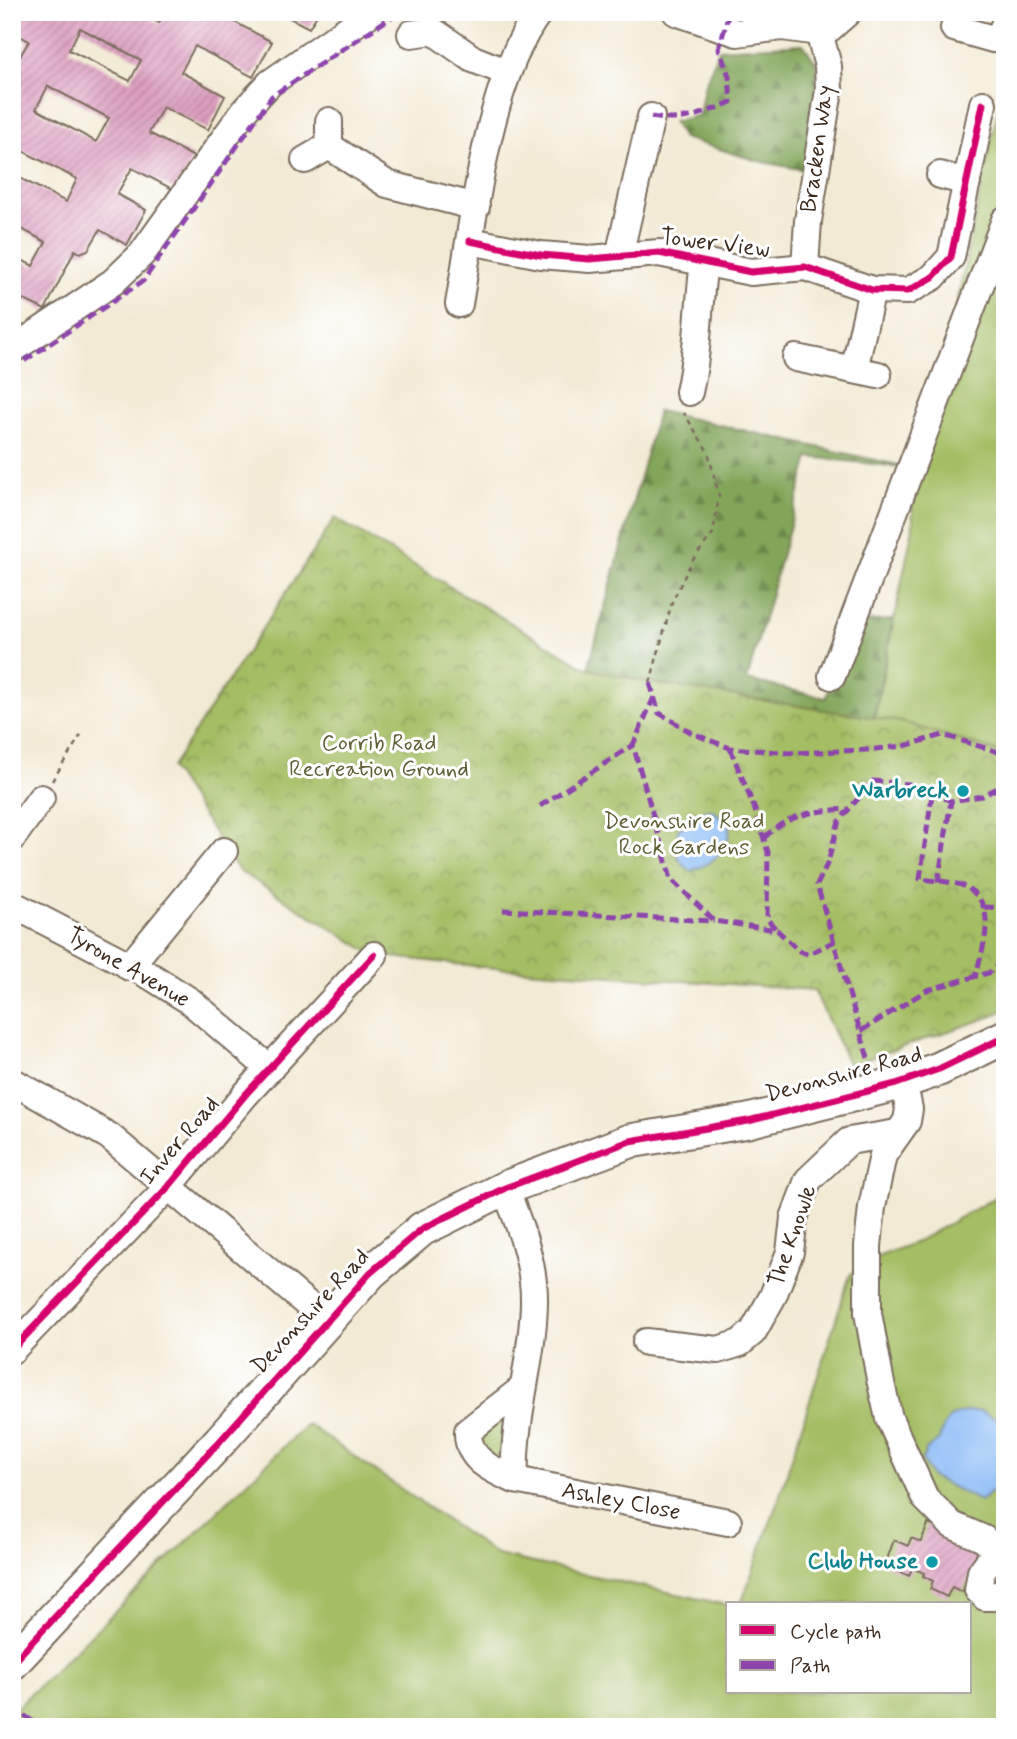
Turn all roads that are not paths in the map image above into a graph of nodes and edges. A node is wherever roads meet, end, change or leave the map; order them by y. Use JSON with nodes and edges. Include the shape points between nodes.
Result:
{"nodes":[{"id":1,"x":372,"y":12,"type":"edge"},
{"id":2,"x":539,"y":12,"type":"edge"},
{"id":3,"x":676,"y":12,"type":"edge"},
{"id":4,"x":848,"y":12,"type":"edge"},
{"id":5,"x":1005,"y":23,"type":"edge"},
{"id":6,"x":426,"y":26,"type":"edge"},
{"id":7,"x":954,"y":28,"type":"dead end"},
{"id":8,"x":819,"y":32,"type":"junction"},
{"id":9,"x":506,"y":72,"type":"junction"},
{"id":10,"x":983,"y":104,"type":"dead end"},
{"id":11,"x":652,"y":117,"type":"dead end"},
{"id":12,"x":305,"y":160,"type":"dead end"},
{"id":13,"x":940,"y":175,"type":"dead end"},
{"id":14,"x":967,"y":182,"type":"junction"},
{"id":15,"x":476,"y":207,"type":"junction"},
{"id":16,"x":1005,"y":220,"type":"edge"},
{"id":17,"x":470,"y":241,"type":"junction"},
{"id":18,"x":620,"y":256,"type":"junction"},
{"id":19,"x":704,"y":262,"type":"junction"},
{"id":20,"x":805,"y":267,"type":"junction"},
{"id":21,"x":872,"y":290,"type":"junction"},
{"id":22,"x":459,"y":304,"type":"dead end"},
{"id":23,"x":12,"y":350,"type":"edge"},
{"id":24,"x":796,"y":358,"type":"dead end"},
{"id":25,"x":683,"y":397,"type":"road end"},
{"id":26,"x":832,"y":676,"type":"dead end"},
{"id":27,"x":41,"y":798,"type":"road end"},
{"id":28,"x":12,"y":838,"type":"edge"},
{"id":29,"x":224,"y":851,"type":"dead end"},
{"id":30,"x":12,"y":904,"type":"edge"},
{"id":31,"x":374,"y":955,"type":"dead end"},
{"id":32,"x":129,"y":967,"type":"junction"},
{"id":33,"x":1005,"y":1037,"type":"edge"},
{"id":34,"x":270,"y":1069,"type":"junction"},
{"id":35,"x":12,"y":1082,"type":"edge"},
{"id":36,"x":903,"y":1082,"type":"junction"},
{"id":37,"x":897,"y":1133,"type":"junction"},
{"id":38,"x":170,"y":1185,"type":"junction"},
{"id":39,"x":505,"y":1188,"type":"junction"},
{"id":40,"x":326,"y":1320,"type":"junction"},
{"id":41,"x":646,"y":1342,"type":"dead end"},
{"id":42,"x":12,"y":1350,"type":"edge"},
{"id":43,"x":523,"y":1388,"type":"junction"},
{"id":44,"x":515,"y":1480,"type":"junction"},
{"id":45,"x":728,"y":1522,"type":"dead end"},
{"id":46,"x":1000,"y":1556,"type":"edge"},
{"id":47,"x":1005,"y":1591,"type":"edge"},
{"id":48,"x":12,"y":1663,"type":"edge"}],
"edges":[{"from":1,"to":23,"type":"street","via":[[270,83],[244,111],[158,234],[113,282]]},
{"from":2,"to":9,"type":"street"},
{"from":3,"to":8,"type":"street","via":[[737,33],[782,27]]},
{"from":4,"to":8,"type":"street"},
{"from":5,"to":7,"type":"street","via":[[1000,36],[993,39]]},
{"from":6,"to":9,"type":"street","via":[[473,59]]},
{"from":8,"to":20,"type":"street","name":"Bracken Way","via":[[829,90]]},
{"from":9,"to":15,"type":"street"},
{"from":10,"to":14,"type":"street","name":"Tower View"},
{"from":11,"to":18,"type":"street"},
{"from":12,"to":15,"type":"street","via":[[329,134],[387,184]]},
{"from":13,"to":14,"type":"street"},
{"from":14,"to":21,"type":"street","name":"Tower View","via":[[951,257],[943,268],[908,291]]},
{"from":15,"to":17,"type":"street"},
{"from":16,"to":26,"type":"street"},
{"from":17,"to":18,"type":"street","name":"Tower View","via":[[541,256]]},
{"from":17,"to":22,"type":"street"},
{"from":18,"to":19,"type":"street","name":"Tower View","via":[[659,253]]},
{"from":19,"to":20,"type":"street","name":"Tower View","via":[[751,272]]},
{"from":19,"to":25,"type":"street","via":[[697,355]]},
{"from":20,"to":21,"type":"street","name":"Tower View"},
{"from":21,"to":24,"type":"street","via":[[866,373]]},
{"from":27,"to":28,"type":"street"},
{"from":29,"to":32,"type":"street"},
{"from":30,"to":32,"type":"street","name":"Tyrone Avenue"},
{"from":31,"to":34,"type":"street","name":"Inver Road"},
{"from":32,"to":34,"type":"street","name":"Tyrone Avenue","via":[[190,1001]]},
{"from":33,"to":36,"type":"main road","name":"Devonshire Road"},
{"from":34,"to":38,"type":"street","name":"Inver Road"},
{"from":35,"to":38,"type":"street","via":[[109,1136]]},
{"from":36,"to":37,"type":"street","via":[[908,1121]]},
{"from":36,"to":39,"type":"main road","name":"Devonshire Road","via":[[748,1121],[630,1141]]},
{"from":37,"to":41,"type":"street","name":"The Knowle","via":[[849,1141],[808,1180],[794,1218],[790,1252],[747,1350]]},
{"from":37,"to":46,"type":"street","via":[[883,1155],[868,1247],[869,1313],[889,1418],[925,1499],[952,1525],[984,1539]]},
{"from":38,"to":40,"type":"street"},
{"from":38,"to":42,"type":"street","name":"Inver Road"},
{"from":39,"to":40,"type":"main road","name":"Devonshire Road","via":[[422,1229],[370,1273]]},
{"from":39,"to":43,"type":"street","via":[[523,1234],[534,1301]]},
{"from":40,"to":48,"type":"main road","name":"Devonshire Road","via":[[220,1441]]},
{"from":43,"to":44,"type":"street","via":[[514,1448]]},
{"from":43,"to":44,"type":"street","name":"Ashley Close","via":[[468,1431],[472,1452],[488,1468]]},
{"from":44,"to":45,"type":"street","name":"Ashley Close"},
{"from":46,"to":47,"type":"street","via":[[981,1572],[978,1590],[985,1597]]}]}
